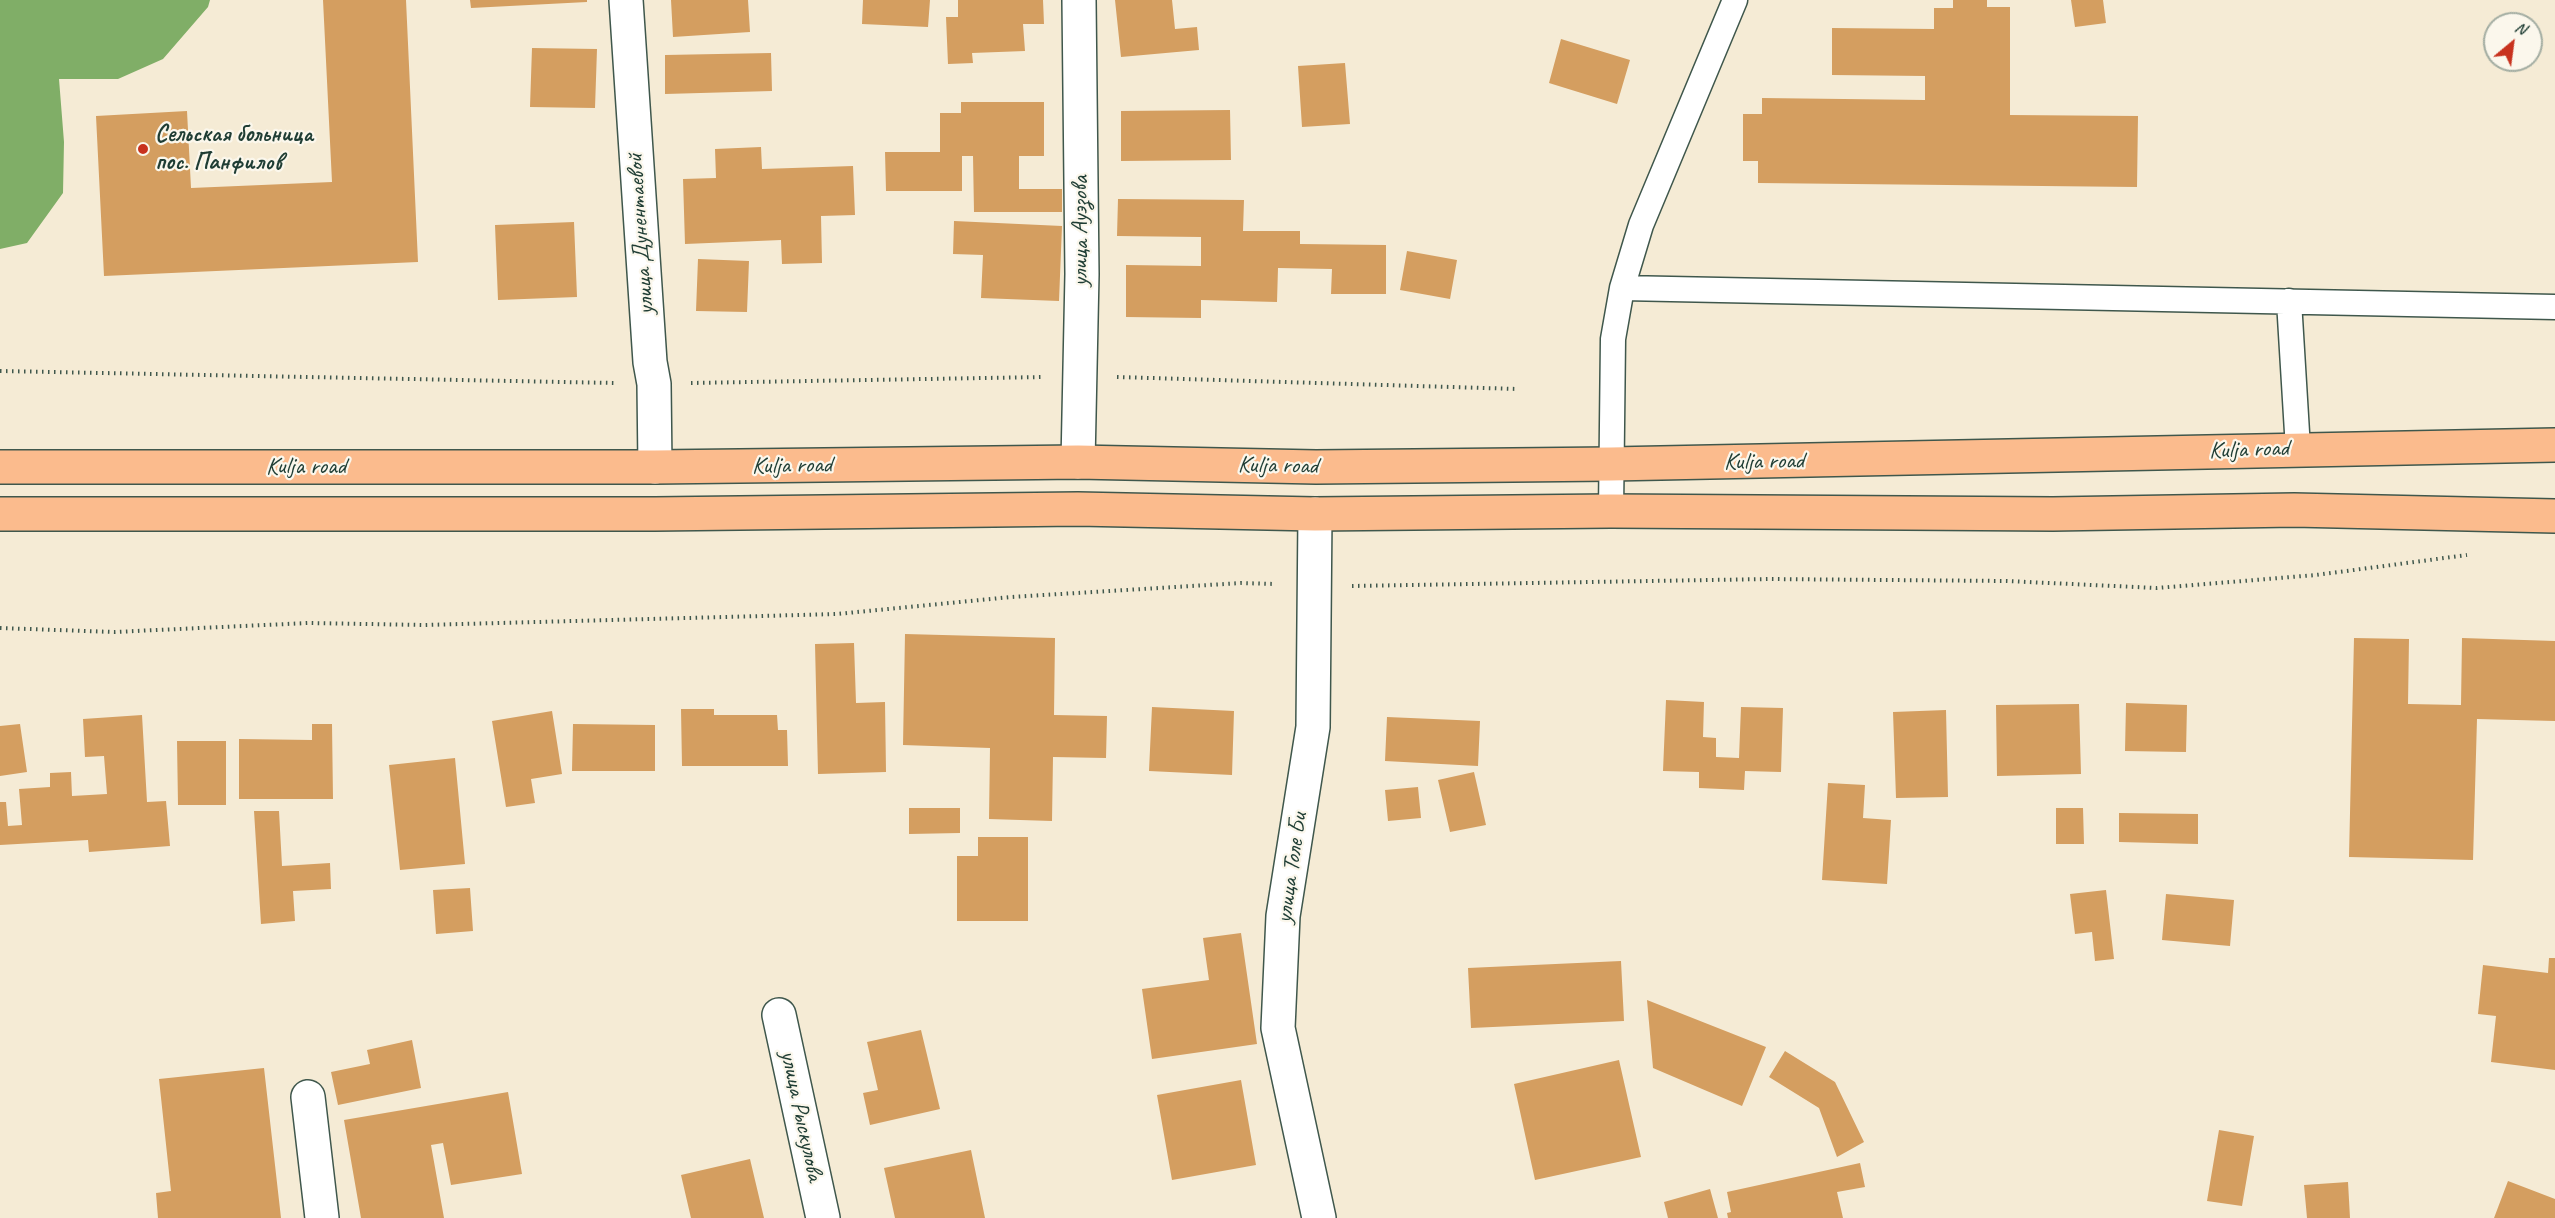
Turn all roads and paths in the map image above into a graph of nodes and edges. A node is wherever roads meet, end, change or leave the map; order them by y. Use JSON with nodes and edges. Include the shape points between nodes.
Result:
{"nodes":[{"id":1,"x":626,"y":0,"type":"edge"},
{"id":2,"x":1079,"y":0,"type":"edge"},
{"id":3,"x":1735,"y":0,"type":"edge"},
{"id":4,"x":1622,"y":288,"type":"junction"},
{"id":5,"x":2289,"y":301,"type":"junction"},
{"id":6,"x":2555,"y":307,"type":"edge"},
{"id":7,"x":0,"y":372,"type":"edge"},
{"id":8,"x":1079,"y":376,"type":"junction"},
{"id":9,"x":654,"y":384,"type":"junction"},
{"id":10,"x":1518,"y":388,"type":"dead end"},
{"id":11,"x":2555,"y":444,"type":"edge"},
{"id":12,"x":2298,"y":449,"type":"junction"},
{"id":13,"x":1078,"y":462,"type":"junction"},
{"id":14,"x":1611,"y":464,"type":"junction"},
{"id":15,"x":0,"y":467,"type":"edge"},
{"id":16,"x":655,"y":467,"type":"junction"},
{"id":17,"x":1611,"y":511,"type":"junction"},
{"id":18,"x":0,"y":514,"type":"edge"},
{"id":19,"x":1315,"y":514,"type":"junction"},
{"id":20,"x":2555,"y":516,"type":"edge"},
{"id":21,"x":778,"y":1015,"type":"dead end"},
{"id":22,"x":308,"y":1097,"type":"dead end"},
{"id":23,"x":322,"y":1218,"type":"edge"},
{"id":24,"x":823,"y":1218,"type":"edge"},
{"id":25,"x":1319,"y":1218,"type":"edge"}],
"edges":[{"from":1,"to":9,"type":"street","name":"улица Дунентаевой"},
{"from":2,"to":8,"type":"street","name":"улица Ауэзова"},
{"from":3,"to":4,"type":"lane","via":[[1641,225]]},
{"from":4,"to":5,"type":"lane"},
{"from":4,"to":14,"type":"lane","via":[[1613,339]]},
{"from":5,"to":6,"type":"lane"},
{"from":5,"to":12,"type":"lane"},
{"from":7,"to":9,"type":"path"},
{"from":8,"to":9,"type":"path"},
{"from":8,"to":10,"type":"path"},
{"from":8,"to":13,"type":"street","name":"улица Ауэзова"},
{"from":9,"to":16,"type":"street","name":"улица Дунентаевой"},
{"from":11,"to":12,"type":"main road","name":"Kulja road"},
{"from":12,"to":14,"type":"main road","name":"Kulja road"},
{"from":13,"to":14,"type":"main road","name":"Kulja road","via":[[1316,467]]},
{"from":13,"to":16,"type":"main road","name":"Kulja road"},
{"from":14,"to":17,"type":"lane"},
{"from":15,"to":16,"type":"main road","name":"Kulja road"},
{"from":17,"to":19,"type":"main road","name":"Kulja road"},
{"from":17,"to":20,"type":"main road","name":"Kulja road","via":[[2053,514],[2294,510]]},
{"from":18,"to":19,"type":"main road","name":"Kulja road","via":[[655,514],[1078,509]]},
{"from":19,"to":25,"type":"street","name":"улица Толе Би","via":[[1313,727],[1283,916],[1278,1028]]},
{"from":21,"to":24,"type":"street","name":"улица Рыскулова"},
{"from":22,"to":23,"type":"street"}]}
